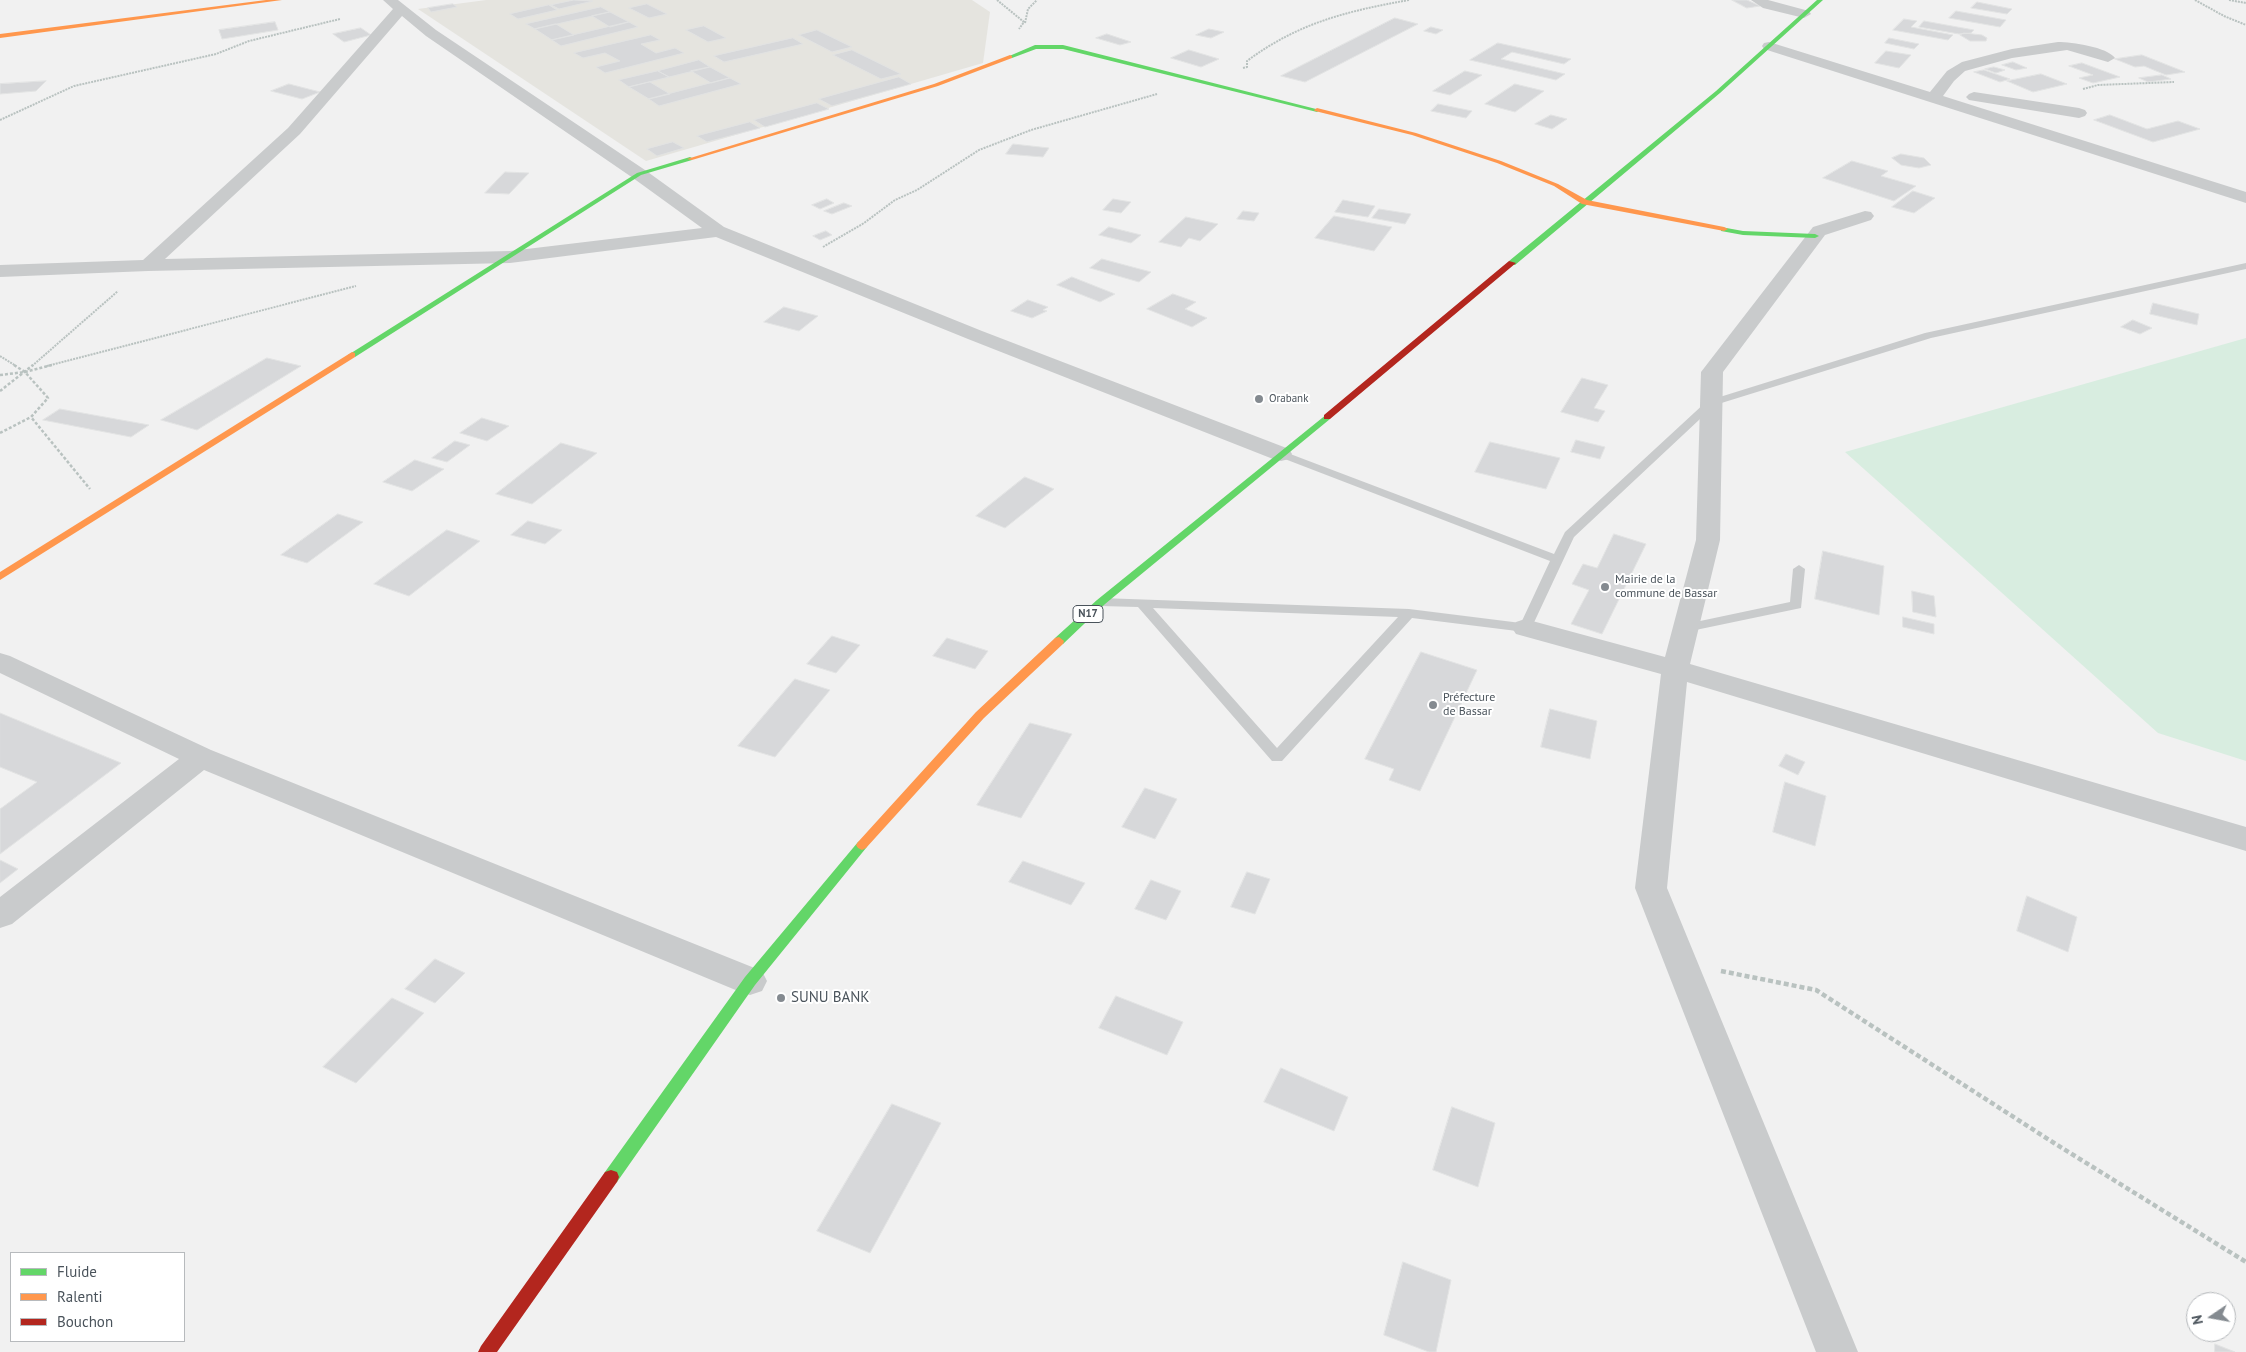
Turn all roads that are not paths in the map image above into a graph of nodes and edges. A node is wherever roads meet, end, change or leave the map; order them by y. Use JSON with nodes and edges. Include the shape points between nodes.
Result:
{"nodes":[{"id":1,"x":279,"y":0,"type":"edge"},
{"id":2,"x":1758,"y":0,"type":"edge"},
{"id":3,"x":1820,"y":0,"type":"edge"},
{"id":4,"x":395,"y":4,"type":"edge"},
{"id":5,"x":1804,"y":14,"type":"junction"},
{"id":6,"x":0,"y":36,"type":"edge"},
{"id":7,"x":1769,"y":46,"type":"junction"},
{"id":8,"x":2108,"y":58,"type":"dead end"},
{"id":9,"x":1936,"y":95,"type":"junction"},
{"id":10,"x":2079,"y":113,"type":"dead end"},
{"id":11,"x":639,"y":174,"type":"junction"},
{"id":12,"x":2246,"y":198,"type":"edge"},
{"id":13,"x":1585,"y":202,"type":"junction"},
{"id":14,"x":1865,"y":216,"type":"dead end"},
{"id":15,"x":718,"y":231,"type":"junction"},
{"id":16,"x":1815,"y":236,"type":"junction"},
{"id":17,"x":510,"y":257,"type":"junction"},
{"id":18,"x":148,"y":265,"type":"junction"},
{"id":19,"x":2246,"y":266,"type":"edge"},
{"id":20,"x":0,"y":270,"type":"edge"},
{"id":21,"x":1711,"y":403,"type":"junction"},
{"id":22,"x":1282,"y":454,"type":"junction"},
{"id":23,"x":1557,"y":559,"type":"junction"},
{"id":24,"x":1799,"y":569,"type":"dead end"},
{"id":25,"x":0,"y":578,"type":"edge"},
{"id":26,"x":1101,"y":602,"type":"junction"},
{"id":27,"x":1142,"y":604,"type":"junction"},
{"id":28,"x":1409,"y":612,"type":"junction"},
{"id":29,"x":1525,"y":628,"type":"junction"},
{"id":30,"x":1686,"y":628,"type":"junction"},
{"id":31,"x":0,"y":662,"type":"edge"},
{"id":32,"x":1676,"y":669,"type":"junction"},
{"id":33,"x":201,"y":757,"type":"junction"},
{"id":34,"x":2246,"y":839,"type":"edge"},
{"id":35,"x":0,"y":915,"type":"edge"},
{"id":36,"x":750,"y":981,"type":"junction"},
{"id":37,"x":487,"y":1352,"type":"edge"},
{"id":38,"x":1837,"y":1352,"type":"edge"}],
"edges":[{"from":1,"to":6,"type":"street"},
{"from":2,"to":5,"type":"street"},
{"from":3,"to":5,"type":"street","number":"N17"},
{"from":4,"to":11,"type":"street","via":[[431,33]]},
{"from":4,"to":18,"type":"street","via":[[294,130]]},
{"from":5,"to":7,"type":"street","number":"N17"},
{"from":7,"to":9,"type":"street"},
{"from":7,"to":13,"type":"street","number":"N17"},
{"from":8,"to":9,"type":"street","via":[[2065,46],[2042,47],[1962,67],[1944,81]]},
{"from":9,"to":10,"type":"street","via":[[2008,101]]},
{"from":9,"to":12,"type":"street"},
{"from":11,"to":13,"type":"street","via":[[936,85],[1036,48],[1063,47],[1414,134],[1556,184]]},
{"from":11,"to":15,"type":"street"},
{"from":11,"to":17,"type":"street"},
{"from":13,"to":16,"type":"street","via":[[1743,233]]},
{"from":13,"to":22,"type":"street","number":"N17"},
{"from":14,"to":16,"type":"street","via":[[1819,231]]},
{"from":15,"to":17,"type":"street"},
{"from":15,"to":22,"type":"street"},
{"from":16,"to":21,"type":"street","via":[[1712,372]]},
{"from":17,"to":18,"type":"street"},
{"from":17,"to":25,"type":"street"},
{"from":18,"to":20,"type":"street"},
{"from":19,"to":21,"type":"lane","via":[[1928,335]]},
{"from":21,"to":23,"type":"lane","via":[[1568,535]]},
{"from":21,"to":30,"type":"street","via":[[1708,540]]},
{"from":22,"to":23,"type":"lane"},
{"from":22,"to":26,"type":"street","number":"N17"},
{"from":23,"to":29,"type":"lane"},
{"from":24,"to":30,"type":"lane","via":[[1796,605]]},
{"from":26,"to":27,"type":"lane"},
{"from":26,"to":36,"type":"street","number":"N17","via":[[980,715],[853,855]]},
{"from":27,"to":28,"type":"lane"},
{"from":27,"to":28,"type":"lane","via":[[1276,757]]},
{"from":28,"to":29,"type":"lane"},
{"from":29,"to":32,"type":"street"},
{"from":30,"to":32,"type":"street"},
{"from":31,"to":33,"type":"street"},
{"from":32,"to":34,"type":"street"},
{"from":32,"to":38,"type":"street","via":[[1651,888]]},
{"from":33,"to":35,"type":"street"},
{"from":33,"to":36,"type":"street"},
{"from":36,"to":37,"type":"street","number":"N17"}]}
